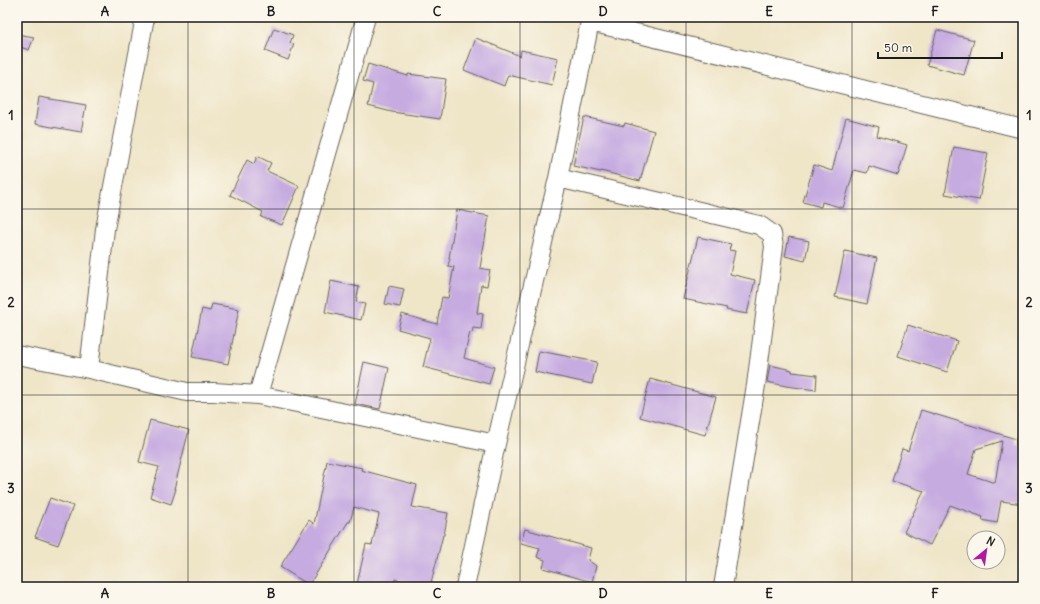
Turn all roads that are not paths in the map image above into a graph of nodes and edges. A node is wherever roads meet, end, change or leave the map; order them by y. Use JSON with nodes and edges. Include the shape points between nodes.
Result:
{"nodes":[{"id":1,"x":145,"y":17,"type":"edge"},
{"id":2,"x":366,"y":17,"type":"edge"},
{"id":3,"x":591,"y":20,"type":"edge"},
{"id":4,"x":1023,"y":129,"type":"edge"},
{"id":5,"x":558,"y":178,"type":"junction"},
{"id":6,"x":17,"y":355,"type":"edge"},
{"id":7,"x":89,"y":369,"type":"junction"},
{"id":8,"x":258,"y":395,"type":"junction"},
{"id":9,"x":496,"y":444,"type":"junction"},
{"id":10,"x":465,"y":587,"type":"edge"},
{"id":11,"x":723,"y":587,"type":"edge"}],
"edges":[{"from":1,"to":7,"type":"street","via":[[105,229]]},
{"from":2,"to":8,"type":"street"},
{"from":3,"to":4,"type":"street"},
{"from":3,"to":5,"type":"street"},
{"from":5,"to":9,"type":"street"},
{"from":5,"to":11,"type":"street","via":[[759,225],[772,234],[774,247],[756,385]]},
{"from":6,"to":7,"type":"street"},
{"from":7,"to":8,"type":"street","via":[[187,392]]},
{"from":8,"to":9,"type":"street"},
{"from":9,"to":10,"type":"street"}]}
